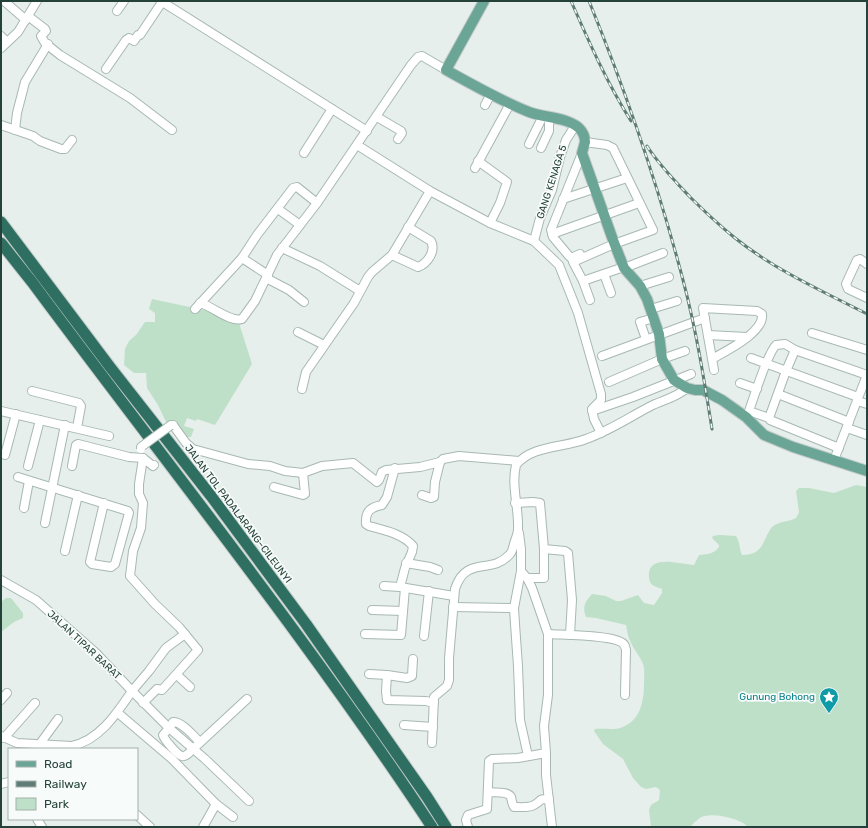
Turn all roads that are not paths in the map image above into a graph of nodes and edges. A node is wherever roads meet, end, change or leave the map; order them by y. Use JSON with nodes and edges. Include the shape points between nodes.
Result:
{"nodes":[{"id":1,"x":4,"y":1,"type":"edge"},
{"id":2,"x":37,"y":1,"type":"edge"},
{"id":3,"x":124,"y":1,"type":"edge"},
{"id":4,"x":161,"y":1,"type":"edge"},
{"id":5,"x":484,"y":1,"type":"edge"},
{"id":6,"x":117,"y":11,"type":"dead end"},
{"id":7,"x":28,"y":18,"type":"junction"},
{"id":8,"x":1,"y":36,"type":"edge"},
{"id":9,"x":48,"y":44,"type":"junction"},
{"id":10,"x":4,"y":45,"type":"edge"},
{"id":11,"x":106,"y":69,"type":"dead end"},
{"id":12,"x":446,"y":70,"type":"junction"},
{"id":13,"x":491,"y":94,"type":"junction"},
{"id":14,"x":510,"y":104,"type":"junction"},
{"id":15,"x":485,"y":106,"type":"dead end"},
{"id":16,"x":332,"y":109,"type":"junction"},
{"id":17,"x":377,"y":117,"type":"junction"},
{"id":18,"x":546,"y":117,"type":"junction"},
{"id":19,"x":1,"y":125,"type":"edge"},
{"id":20,"x":575,"y":126,"type":"junction"},
{"id":21,"x":15,"y":130,"type":"junction"},
{"id":22,"x":172,"y":130,"type":"dead end"},
{"id":23,"x":367,"y":131,"type":"junction"},
{"id":24,"x":398,"y":139,"type":"dead end"},
{"id":25,"x":72,"y":140,"type":"dead end"},
{"id":26,"x":586,"y":142,"type":"junction"},
{"id":27,"x":529,"y":144,"type":"dead end"},
{"id":28,"x":356,"y":145,"type":"junction"},
{"id":29,"x":541,"y":148,"type":"dead end"},
{"id":30,"x":304,"y":153,"type":"dead end"},
{"id":31,"x":582,"y":153,"type":"junction"},
{"id":32,"x":627,"y":178,"type":"junction"},
{"id":33,"x":595,"y":189,"type":"junction"},
{"id":34,"x":430,"y":191,"type":"junction"},
{"id":35,"x":563,"y":199,"type":"junction"},
{"id":36,"x":317,"y":203,"type":"junction"},
{"id":37,"x":639,"y":203,"type":"junction"},
{"id":38,"x":278,"y":208,"type":"junction"},
{"id":39,"x":605,"y":216,"type":"junction"},
{"id":40,"x":1,"y":222,"type":"edge"},
{"id":41,"x":490,"y":223,"type":"junction"},
{"id":42,"x":300,"y":226,"type":"junction"},
{"id":43,"x":408,"y":227,"type":"junction"},
{"id":44,"x":552,"y":234,"type":"junction"},
{"id":45,"x":534,"y":241,"type":"junction"},
{"id":46,"x":613,"y":242,"type":"junction"},
{"id":47,"x":1,"y":243,"type":"edge"},
{"id":48,"x":282,"y":248,"type":"junction"},
{"id":49,"x":663,"y":253,"type":"dead end"},
{"id":50,"x":392,"y":255,"type":"junction"},
{"id":51,"x":242,"y":258,"type":"junction"},
{"id":52,"x":867,"y":264,"type":"edge"},
{"id":53,"x":624,"y":268,"type":"junction"},
{"id":54,"x":604,"y":274,"type":"junction"},
{"id":55,"x":267,"y":277,"type":"junction"},
{"id":56,"x":669,"y":277,"type":"dead end"},
{"id":57,"x":583,"y":281,"type":"junction"},
{"id":58,"x":640,"y":286,"type":"junction"},
{"id":59,"x":360,"y":291,"type":"junction"},
{"id":60,"x":611,"y":293,"type":"dead end"},
{"id":61,"x":867,"y":298,"type":"edge"},
{"id":62,"x":590,"y":300,"type":"dead end"},
{"id":63,"x":677,"y":301,"type":"dead end"},
{"id":64,"x":304,"y":302,"type":"dead end"},
{"id":65,"x":653,"y":314,"type":"junction"},
{"id":66,"x":705,"y":318,"type":"junction"},
{"id":67,"x":298,"y":332,"type":"dead end"},
{"id":68,"x":812,"y":333,"type":"dead end"},
{"id":69,"x":659,"y":334,"type":"junction"},
{"id":70,"x":708,"y":335,"type":"junction"},
{"id":71,"x":747,"y":337,"type":"junction"},
{"id":72,"x":646,"y":339,"type":"junction"},
{"id":73,"x":324,"y":346,"type":"junction"},
{"id":74,"x":796,"y":350,"type":"junction"},
{"id":75,"x":867,"y":350,"type":"edge"},
{"id":76,"x":685,"y":351,"type":"dead end"},
{"id":77,"x":602,"y":356,"type":"dead end"},
{"id":78,"x":751,"y":358,"type":"dead end"},
{"id":79,"x":662,"y":359,"type":"junction"},
{"id":80,"x":712,"y":359,"type":"junction"},
{"id":81,"x":767,"y":363,"type":"junction"},
{"id":82,"x":714,"y":370,"type":"dead end"},
{"id":83,"x":786,"y":371,"type":"junction"},
{"id":84,"x":691,"y":374,"type":"dead end"},
{"id":85,"x":867,"y":375,"type":"edge"},
{"id":86,"x":674,"y":380,"type":"junction"},
{"id":87,"x":609,"y":382,"type":"dead end"},
{"id":88,"x":740,"y":383,"type":"dead end"},
{"id":89,"x":687,"y":388,"type":"junction"},
{"id":90,"x":302,"y":389,"type":"dead end"},
{"id":91,"x":757,"y":389,"type":"junction"},
{"id":92,"x":32,"y":391,"type":"dead end"},
{"id":93,"x":778,"y":394,"type":"junction"},
{"id":94,"x":857,"y":399,"type":"junction"},
{"id":95,"x":867,"y":404,"type":"edge"},
{"id":96,"x":1,"y":411,"type":"edge"},
{"id":97,"x":592,"y":411,"type":"junction"},
{"id":98,"x":16,"y":414,"type":"junction"},
{"id":99,"x":769,"y":418,"type":"junction"},
{"id":100,"x":40,"y":420,"type":"junction"},
{"id":101,"x":848,"y":425,"type":"junction"},
{"id":102,"x":65,"y":426,"type":"junction"},
{"id":103,"x":77,"y":428,"type":"junction"},
{"id":104,"x":601,"y":433,"type":"junction"},
{"id":105,"x":109,"y":436,"type":"dead end"},
{"id":106,"x":867,"y":436,"type":"edge"},
{"id":107,"x":5,"y":438,"type":"edge"},
{"id":108,"x":839,"y":448,"type":"junction"},
{"id":109,"x":5,"y":455,"type":"dead end"},
{"id":110,"x":143,"y":458,"type":"junction"},
{"id":111,"x":834,"y":460,"type":"junction"},
{"id":112,"x":519,"y":461,"type":"junction"},
{"id":113,"x":440,"y":462,"type":"junction"},
{"id":114,"x":28,"y":466,"type":"dead end"},
{"id":115,"x":72,"y":466,"type":"dead end"},
{"id":116,"x":395,"y":468,"type":"junction"},
{"id":117,"x":867,"y":471,"type":"edge"},
{"id":118,"x":303,"y":473,"type":"junction"},
{"id":119,"x":18,"y":477,"type":"dead end"},
{"id":120,"x":29,"y":481,"type":"junction"},
{"id":121,"x":274,"y":487,"type":"dead end"},
{"id":122,"x":52,"y":488,"type":"junction"},
{"id":123,"x":78,"y":495,"type":"junction"},
{"id":124,"x":422,"y":495,"type":"dead end"},
{"id":125,"x":104,"y":503,"type":"junction"},
{"id":126,"x":515,"y":503,"type":"junction"},
{"id":127,"x":24,"y":508,"type":"dead end"},
{"id":128,"x":45,"y":523,"type":"dead end"},
{"id":129,"x":518,"y":530,"type":"junction"},
{"id":130,"x":544,"y":549,"type":"junction"},
{"id":131,"x":65,"y":551,"type":"dead end"},
{"id":132,"x":406,"y":563,"type":"junction"},
{"id":133,"x":438,"y":570,"type":"dead end"},
{"id":134,"x":521,"y":571,"type":"junction"},
{"id":135,"x":527,"y":578,"type":"junction"},
{"id":136,"x":1,"y":580,"type":"edge"},
{"id":137,"x":384,"y":586,"type":"dead end"},
{"id":138,"x":403,"y":587,"type":"junction"},
{"id":139,"x":429,"y":591,"type":"junction"},
{"id":140,"x":454,"y":596,"type":"junction"},
{"id":141,"x":453,"y":607,"type":"junction"},
{"id":142,"x":514,"y":608,"type":"junction"},
{"id":143,"x":372,"y":610,"type":"dead end"},
{"id":144,"x":403,"y":611,"type":"junction"},
{"id":145,"x":185,"y":634,"type":"junction"},
{"id":146,"x":365,"y":634,"type":"dead end"},
{"id":147,"x":548,"y":634,"type":"junction"},
{"id":148,"x":570,"y":635,"type":"junction"},
{"id":149,"x":424,"y":636,"type":"dead end"},
{"id":150,"x":413,"y":659,"type":"dead end"},
{"id":151,"x":369,"y":674,"type":"dead end"},
{"id":152,"x":177,"y":675,"type":"junction"},
{"id":153,"x":388,"y":675,"type":"junction"},
{"id":154,"x":190,"y":687,"type":"dead end"},
{"id":155,"x":132,"y":691,"type":"junction"},
{"id":156,"x":7,"y":693,"type":"dead end"},
{"id":157,"x":625,"y":695,"type":"dead end"},
{"id":158,"x":247,"y":698,"type":"dead end"},
{"id":159,"x":1,"y":700,"type":"edge"},
{"id":160,"x":35,"y":703,"type":"dead end"},
{"id":161,"x":143,"y":703,"type":"junction"},
{"id":162,"x":434,"y":703,"type":"junction"},
{"id":163,"x":118,"y":713,"type":"junction"},
{"id":164,"x":58,"y":719,"type":"dead end"},
{"id":165,"x":404,"y":725,"type":"dead end"},
{"id":166,"x":433,"y":726,"type":"junction"},
{"id":167,"x":169,"y":728,"type":"junction"},
{"id":168,"x":3,"y":737,"type":"edge"},
{"id":169,"x":200,"y":742,"type":"junction"},
{"id":170,"x":432,"y":743,"type":"dead end"},
{"id":171,"x":39,"y":745,"type":"junction"},
{"id":172,"x":17,"y":746,"type":"edge"},
{"id":173,"x":48,"y":747,"type":"edge"},
{"id":174,"x":69,"y":748,"type":"edge"},
{"id":175,"x":193,"y":749,"type":"junction"},
{"id":176,"x":546,"y":753,"type":"junction"},
{"id":177,"x":528,"y":756,"type":"junction"},
{"id":178,"x":489,"y":792,"type":"junction"},
{"id":179,"x":549,"y":799,"type":"junction"},
{"id":180,"x":249,"y":801,"type":"dead end"},
{"id":181,"x":216,"y":804,"type":"junction"},
{"id":182,"x":138,"y":816,"type":"edge"},
{"id":183,"x":233,"y":817,"type":"dead end"},
{"id":184,"x":150,"y":827,"type":"edge"},
{"id":185,"x":203,"y":827,"type":"edge"},
{"id":186,"x":432,"y":827,"type":"edge"},
{"id":187,"x":446,"y":827,"type":"edge"},
{"id":188,"x":467,"y":827,"type":"edge"},
{"id":189,"x":552,"y":827,"type":"edge"}],
"edges":[{"from":1,"to":7,"type":"street"},
{"from":2,"to":7,"type":"street"},
{"from":3,"to":6,"type":"street"},
{"from":4,"to":11,"type":"street","via":[[140,35],[134,41],[129,38],[126,40]]},
{"from":4,"to":16,"type":"street"},
{"from":5,"to":12,"type":"main road"},
{"from":7,"to":9,"type":"street","via":[[45,29],[42,36]]},
{"from":7,"to":10,"type":"street"},
{"from":8,"to":10,"type":"street"},
{"from":9,"to":21,"type":"street","via":[[24,82]]},
{"from":9,"to":22,"type":"street","via":[[66,59],[130,98]]},
{"from":12,"to":13,"type":"main road"},
{"from":12,"to":17,"type":"street","via":[[424,57],[418,57]]},
{"from":13,"to":14,"type":"main road"},
{"from":13,"to":15,"type":"street"},
{"from":14,"to":18,"type":"main road"},
{"from":14,"to":41,"type":"street","via":[[477,165],[507,182]]},
{"from":16,"to":23,"type":"street"},
{"from":16,"to":30,"type":"street"},
{"from":17,"to":23,"type":"street"},
{"from":17,"to":24,"type":"street","via":[[401,131]]},
{"from":18,"to":20,"type":"main road","via":[[563,120]]},
{"from":18,"to":27,"type":"street"},
{"from":18,"to":29,"type":"street","via":[[549,131]]},
{"from":19,"to":21,"type":"street"},
{"from":20,"to":26,"type":"main road","via":[[581,131]]},
{"from":20,"to":45,"type":"street","name":"GANG KENAGA 5","via":[[566,140]]},
{"from":21,"to":25,"type":"street","via":[[61,149]]},
{"from":23,"to":28,"type":"street"},
{"from":26,"to":31,"type":"main road"},
{"from":26,"to":32,"type":"street","via":[[613,148]]},
{"from":28,"to":34,"type":"street"},
{"from":28,"to":36,"type":"street"},
{"from":31,"to":33,"type":"main road"},
{"from":31,"to":35,"type":"street"},
{"from":32,"to":33,"type":"street"},
{"from":32,"to":37,"type":"street"},
{"from":33,"to":35,"type":"street"},
{"from":33,"to":39,"type":"main road"},
{"from":34,"to":41,"type":"street"},
{"from":34,"to":43,"type":"street"},
{"from":35,"to":44,"type":"street","via":[[551,230]]},
{"from":36,"to":38,"type":"street","via":[[295,187]]},
{"from":36,"to":42,"type":"street"},
{"from":37,"to":39,"type":"street"},
{"from":37,"to":46,"type":"street","via":[[653,230]]},
{"from":38,"to":42,"type":"street"},
{"from":38,"to":51,"type":"street"},
{"from":39,"to":44,"type":"street"},
{"from":39,"to":46,"type":"main road"},
{"from":40,"to":187,"type":"highway","name":"JALAN TOL PADALARANG–CILEUNYI","via":[[211,496],[310,631]]},
{"from":41,"to":45,"type":"street"},
{"from":42,"to":48,"type":"street"},
{"from":43,"to":50,"type":"street"},
{"from":43,"to":50,"type":"street","via":[[430,241],[433,248],[430,257],[418,267]]},
{"from":44,"to":46,"type":"street","via":[[572,258]]},
{"from":45,"to":97,"type":"street","via":[[559,264],[578,313],[601,394],[601,400],[594,405]]},
{"from":46,"to":53,"type":"main road"},
{"from":46,"to":57,"type":"street","via":[[570,263]]},
{"from":47,"to":186,"type":"highway","via":[[296,632],[385,756]]},
{"from":48,"to":55,"type":"street"},
{"from":48,"to":59,"type":"street","via":[[320,266]]},
{"from":49,"to":53,"type":"street"},
{"from":50,"to":59,"type":"street","via":[[372,272]]},
{"from":51,"to":55,"type":"street"},
{"from":51,"to":55,"type":"street","via":[[197,306],[208,305],[232,318],[242,319]]},
{"from":52,"to":61,"type":"street","via":[[860,259],[857,260],[846,284],[848,289]]},
{"from":53,"to":54,"type":"street"},
{"from":53,"to":58,"type":"main road"},
{"from":54,"to":57,"type":"street"},
{"from":54,"to":60,"type":"street"},
{"from":55,"to":64,"type":"street"},
{"from":56,"to":58,"type":"street"},
{"from":57,"to":62,"type":"street"},
{"from":58,"to":65,"type":"main road"},
{"from":59,"to":73,"type":"street"},
{"from":63,"to":65,"type":"street"},
{"from":65,"to":69,"type":"main road"},
{"from":65,"to":72,"type":"street","via":[[640,322]]},
{"from":66,"to":69,"type":"street"},
{"from":66,"to":70,"type":"street"},
{"from":66,"to":71,"type":"street","via":[[703,308],[762,313],[761,324]]},
{"from":67,"to":73,"type":"street"},
{"from":68,"to":75,"type":"street"},
{"from":69,"to":72,"type":"street"},
{"from":69,"to":79,"type":"main road"},
{"from":70,"to":71,"type":"street"},
{"from":70,"to":80,"type":"street"},
{"from":71,"to":80,"type":"street"},
{"from":72,"to":77,"type":"street"},
{"from":73,"to":90,"type":"street","via":[[306,372]]},
{"from":74,"to":81,"type":"street","via":[[785,344],[776,345]]},
{"from":74,"to":83,"type":"street"},
{"from":74,"to":85,"type":"street"},
{"from":76,"to":79,"type":"street"},
{"from":78,"to":81,"type":"street"},
{"from":79,"to":86,"type":"main road"},
{"from":79,"to":87,"type":"street"},
{"from":80,"to":82,"type":"street"},
{"from":81,"to":83,"type":"street"},
{"from":81,"to":91,"type":"street"},
{"from":83,"to":93,"type":"street"},
{"from":83,"to":94,"type":"street"},
{"from":84,"to":86,"type":"street"},
{"from":85,"to":94,"type":"street"},
{"from":86,"to":89,"type":"main road"},
{"from":86,"to":97,"type":"street"},
{"from":88,"to":91,"type":"street"},
{"from":89,"to":104,"type":"street","via":[[681,394],[647,408]]},
{"from":89,"to":111,"type":"main road","via":[[703,390],[722,400],[746,417],[764,435]]},
{"from":91,"to":99,"type":"street","via":[[749,411]]},
{"from":92,"to":103,"type":"street","via":[[79,404],[81,406]]},
{"from":93,"to":99,"type":"street"},
{"from":93,"to":101,"type":"street"},
{"from":94,"to":95,"type":"street"},
{"from":94,"to":101,"type":"street"},
{"from":96,"to":98,"type":"street"},
{"from":97,"to":104,"type":"street"},
{"from":98,"to":100,"type":"street"},
{"from":98,"to":107,"type":"street"},
{"from":99,"to":108,"type":"street","via":[[773,422]]},
{"from":100,"to":102,"type":"street"},
{"from":100,"to":114,"type":"street"},
{"from":101,"to":106,"type":"street"},
{"from":101,"to":108,"type":"street"},
{"from":102,"to":103,"type":"street"},
{"from":102,"to":122,"type":"street"},
{"from":103,"to":105,"type":"street"},
{"from":104,"to":112,"type":"street","via":[[532,453]]},
{"from":107,"to":109,"type":"street"},
{"from":108,"to":111,"type":"street"},
{"from":110,"to":115,"type":"street","via":[[78,444]]},
{"from":110,"to":118,"type":"street","bridge":true,"via":[[154,466],[141,447],[173,425],[193,449],[248,464]]},
{"from":110,"to":145,"type":"street","via":[[139,494],[144,503],[130,576]]},
{"from":111,"to":117,"type":"main road"},
{"from":112,"to":113,"type":"street","via":[[460,456],[443,459]]},
{"from":112,"to":126,"type":"street","via":[[514,470]]},
{"from":113,"to":116,"type":"street","via":[[420,468]]},
{"from":113,"to":124,"type":"street","via":[[434,497]]},
{"from":116,"to":118,"type":"street","via":[[382,472],[377,482],[356,464],[349,462],[322,466]]},
{"from":116,"to":132,"type":"street","via":[[386,500],[382,505],[369,510],[366,521],[368,525],[398,535],[411,544],[413,549]]},
{"from":118,"to":121,"type":"street","via":[[304,495]]},
{"from":119,"to":120,"type":"street"},
{"from":120,"to":122,"type":"street"},
{"from":120,"to":127,"type":"street"},
{"from":122,"to":123,"type":"street"},
{"from":122,"to":128,"type":"street"},
{"from":123,"to":125,"type":"street"},
{"from":123,"to":131,"type":"street"},
{"from":125,"to":125,"type":"street","via":[[90,562],[111,567],[115,564],[129,513],[127,510]]},
{"from":126,"to":129,"type":"street"},
{"from":126,"to":130,"type":"street","via":[[540,504]]},
{"from":129,"to":134,"type":"street"},
{"from":129,"to":140,"type":"street","via":[[509,555],[495,564],[464,572],[457,582]]},
{"from":130,"to":135,"type":"street","via":[[544,578]]},
{"from":130,"to":148,"type":"street","via":[[568,553],[572,600]]},
{"from":132,"to":133,"type":"street"},
{"from":132,"to":138,"type":"street"},
{"from":134,"to":135,"type":"street"},
{"from":134,"to":142,"type":"street"},
{"from":135,"to":147,"type":"street","via":[[542,612]]},
{"from":136,"to":155,"type":"street","name":"JALAN TIPAR BARAT","via":[[36,600],[96,653]]},
{"from":137,"to":138,"type":"street"},
{"from":138,"to":139,"type":"street"},
{"from":138,"to":144,"type":"street"},
{"from":139,"to":140,"type":"street"},
{"from":139,"to":149,"type":"street"},
{"from":140,"to":141,"type":"street"},
{"from":141,"to":142,"type":"street"},
{"from":141,"to":162,"type":"street","via":[[449,680],[447,686],[434,697]]},
{"from":142,"to":177,"type":"street","via":[[520,720]]},
{"from":143,"to":144,"type":"street"},
{"from":144,"to":146,"type":"street","via":[[401,635]]},
{"from":145,"to":152,"type":"street","via":[[198,650]]},
{"from":145,"to":155,"type":"street","via":[[166,648]]},
{"from":147,"to":148,"type":"street"},
{"from":147,"to":176,"type":"street","via":[[548,695],[544,726]]},
{"from":148,"to":157,"type":"street","via":[[617,640],[625,645]]},
{"from":150,"to":153,"type":"street","via":[[412,676],[407,678]]},
{"from":151,"to":153,"type":"street"},
{"from":152,"to":154,"type":"street"},
{"from":152,"to":161,"type":"street","via":[[162,690],[157,689]]},
{"from":153,"to":162,"type":"street","via":[[388,701]]},
{"from":155,"to":161,"type":"street","name":"JALAN TIPAR BARAT"},
{"from":155,"to":163,"type":"street"},
{"from":156,"to":159,"type":"street"},
{"from":158,"to":169,"type":"street"},
{"from":160,"to":168,"type":"street"},
{"from":161,"to":167,"type":"street","name":"JALAN TIPAR BARAT"},
{"from":162,"to":166,"type":"street"},
{"from":163,"to":174,"type":"street","via":[[89,741]]},
{"from":163,"to":181,"type":"street","via":[[172,759]]},
{"from":164,"to":171,"type":"street"},
{"from":165,"to":166,"type":"street"},
{"from":166,"to":170,"type":"street"},
{"from":167,"to":169,"type":"street","via":[[173,722],[177,722]]},
{"from":167,"to":175,"type":"street","name":"JALAN TIPAR BARAT"},
{"from":167,"to":175,"type":"street","via":[[163,736],[180,755],[185,756]]},
{"from":168,"to":172,"type":"street"},
{"from":169,"to":175,"type":"street"},
{"from":171,"to":172,"type":"street"},
{"from":171,"to":173,"type":"street"},
{"from":173,"to":174,"type":"street"},
{"from":175,"to":180,"type":"street","name":"JALAN TIPAR BARAT"},
{"from":176,"to":177,"type":"street"},
{"from":176,"to":179,"type":"street"},
{"from":177,"to":178,"type":"street","via":[[493,758],[490,761]]},
{"from":178,"to":179,"type":"street","via":[[507,794],[511,797],[514,807],[530,807],[541,799]]},
{"from":178,"to":188,"type":"street","via":[[487,809],[468,815]]},
{"from":179,"to":189,"type":"street"},
{"from":181,"to":183,"type":"street"},
{"from":181,"to":185,"type":"street"},
{"from":182,"to":184,"type":"street"}]}
